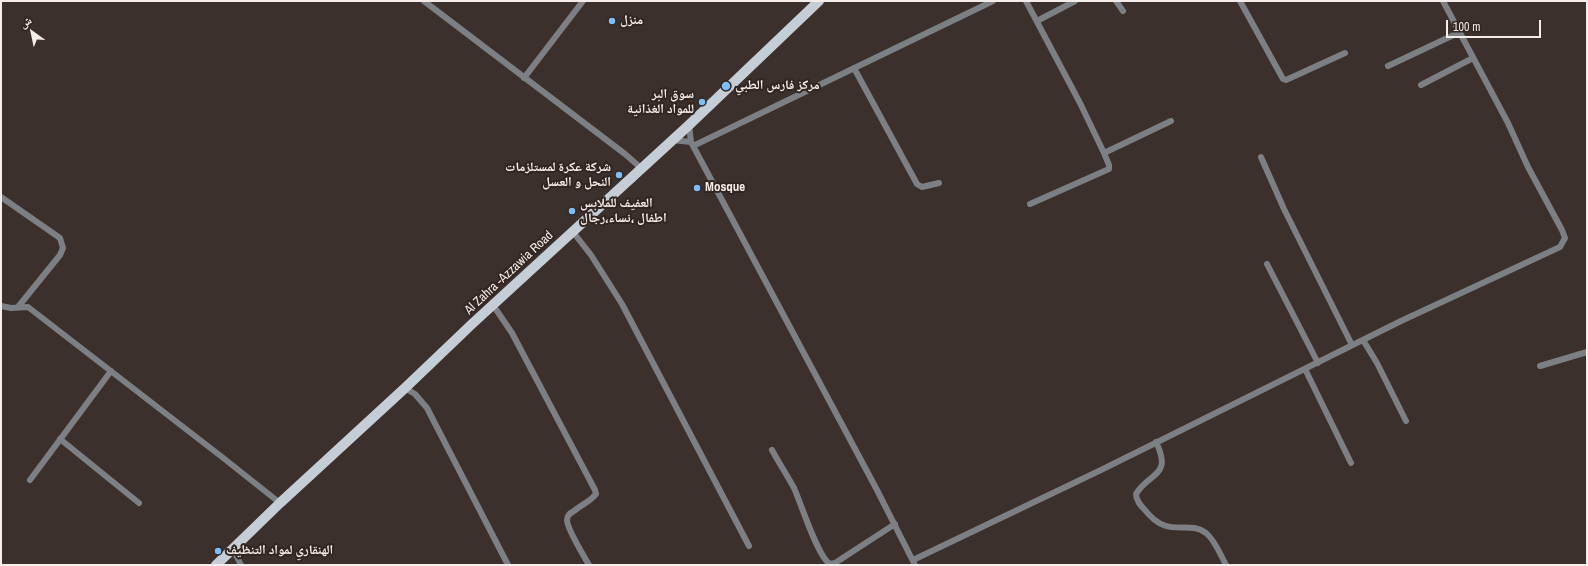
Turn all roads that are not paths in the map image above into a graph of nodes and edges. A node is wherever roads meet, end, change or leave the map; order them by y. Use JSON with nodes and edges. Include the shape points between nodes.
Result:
{"nodes":[{"id":1,"x":583,"y":1,"type":"edge"},
{"id":2,"x":819,"y":1,"type":"edge"},
{"id":3,"x":993,"y":1,"type":"edge"},
{"id":4,"x":1026,"y":1,"type":"edge"},
{"id":5,"x":1075,"y":1,"type":"edge"},
{"id":6,"x":1116,"y":1,"type":"edge"},
{"id":7,"x":1240,"y":1,"type":"edge"},
{"id":8,"x":1443,"y":1,"type":"edge"},
{"id":9,"x":426,"y":2,"type":"edge"},
{"id":10,"x":1123,"y":11,"type":"dead end"},
{"id":11,"x":1036,"y":21,"type":"junction"},
{"id":12,"x":1460,"y":32,"type":"junction"},
{"id":13,"x":1345,"y":53,"type":"dead end"},
{"id":14,"x":1474,"y":58,"type":"junction"},
{"id":15,"x":1388,"y":66,"type":"dead end"},
{"id":16,"x":854,"y":68,"type":"junction"},
{"id":17,"x":524,"y":78,"type":"junction"},
{"id":18,"x":1421,"y":85,"type":"dead end"},
{"id":19,"x":1171,"y":121,"type":"dead end"},
{"id":20,"x":688,"y":125,"type":"junction"},
{"id":21,"x":672,"y":140,"type":"junction"},
{"id":22,"x":692,"y":144,"type":"junction"},
{"id":23,"x":1104,"y":153,"type":"junction"},
{"id":24,"x":1261,"y":157,"type":"dead end"},
{"id":25,"x":641,"y":168,"type":"junction"},
{"id":26,"x":939,"y":183,"type":"dead end"},
{"id":27,"x":1,"y":198,"type":"edge"},
{"id":28,"x":1030,"y":204,"type":"dead end"},
{"id":29,"x":573,"y":232,"type":"junction"},
{"id":30,"x":1267,"y":264,"type":"dead end"},
{"id":31,"x":1,"y":306,"type":"edge"},
{"id":32,"x":493,"y":306,"type":"junction"},
{"id":33,"x":18,"y":307,"type":"junction"},
{"id":34,"x":1363,"y":340,"type":"junction"},
{"id":35,"x":1352,"y":345,"type":"junction"},
{"id":36,"x":1587,"y":352,"type":"edge"},
{"id":37,"x":1318,"y":362,"type":"junction"},
{"id":38,"x":1540,"y":366,"type":"dead end"},
{"id":39,"x":1305,"y":369,"type":"junction"},
{"id":40,"x":110,"y":371,"type":"junction"},
{"id":41,"x":405,"y":388,"type":"junction"},
{"id":42,"x":1406,"y":421,"type":"dead end"},
{"id":43,"x":60,"y":439,"type":"junction"},
{"id":44,"x":1156,"y":442,"type":"junction"},
{"id":45,"x":772,"y":450,"type":"dead end"},
{"id":46,"x":1351,"y":463,"type":"dead end"},
{"id":47,"x":30,"y":480,"type":"dead end"},
{"id":48,"x":139,"y":503,"type":"dead end"},
{"id":49,"x":280,"y":503,"type":"junction"},
{"id":50,"x":895,"y":524,"type":"junction"},
{"id":51,"x":749,"y":546,"type":"dead end"},
{"id":52,"x":232,"y":549,"type":"junction"},
{"id":53,"x":914,"y":562,"type":"edge"},
{"id":54,"x":216,"y":565,"type":"edge"},
{"id":55,"x":241,"y":565,"type":"edge"},
{"id":56,"x":508,"y":565,"type":"edge"},
{"id":57,"x":589,"y":565,"type":"edge"},
{"id":58,"x":1226,"y":565,"type":"edge"}],
"edges":[{"from":1,"to":17,"type":"street"},
{"from":2,"to":20,"type":"main road","name":"Al Zahra -Azzawia Road"},
{"from":3,"to":16,"type":"street"},
{"from":4,"to":11,"type":"street"},
{"from":5,"to":11,"type":"street"},
{"from":6,"to":10,"type":"street"},
{"from":7,"to":13,"type":"street","via":[[1283,79],[1286,80]]},
{"from":8,"to":12,"type":"street"},
{"from":9,"to":17,"type":"street"},
{"from":11,"to":23,"type":"street"},
{"from":12,"to":14,"type":"street"},
{"from":12,"to":15,"type":"street"},
{"from":14,"to":18,"type":"street"},
{"from":14,"to":34,"type":"street","via":[[1562,230],[1564,241],[1560,247]]},
{"from":16,"to":22,"type":"street"},
{"from":16,"to":26,"type":"street","via":[[917,184],[922,187]]},
{"from":17,"to":25,"type":"street"},
{"from":19,"to":23,"type":"street"},
{"from":20,"to":21,"type":"main road","name":"Al Zahra -Azzawia Road"},
{"from":20,"to":22,"type":"street"},
{"from":21,"to":22,"type":"street"},
{"from":21,"to":25,"type":"main road","name":"Al Zahra -Azzawia Road"},
{"from":22,"to":50,"type":"street"},
{"from":23,"to":28,"type":"street","via":[[1110,165],[1109,170]]},
{"from":24,"to":35,"type":"street","via":[[1287,216]]},
{"from":25,"to":29,"type":"main road","name":"Al Zahra -Azzawia Road"},
{"from":27,"to":33,"type":"street","via":[[60,238],[63,248]]},
{"from":29,"to":32,"type":"main road","name":"Al Zahra -Azzawia Road"},
{"from":29,"to":51,"type":"street","via":[[622,304]]},
{"from":30,"to":37,"type":"street"},
{"from":31,"to":33,"type":"street"},
{"from":32,"to":41,"type":"main road","name":"Al Zahra -Azzawia Road"},
{"from":32,"to":57,"type":"street","via":[[512,333],[596,490],[594,498],[568,515],[567,520]]},
{"from":33,"to":40,"type":"street","via":[[28,307]]},
{"from":34,"to":35,"type":"street"},
{"from":34,"to":42,"type":"street"},
{"from":35,"to":37,"type":"street"},
{"from":36,"to":38,"type":"street"},
{"from":37,"to":39,"type":"street"},
{"from":39,"to":44,"type":"street"},
{"from":39,"to":46,"type":"street"},
{"from":40,"to":43,"type":"street"},
{"from":40,"to":49,"type":"street"},
{"from":41,"to":49,"type":"main road","name":"Al Zahra -Azzawia Road"},
{"from":41,"to":56,"type":"street","via":[[426,408]]},
{"from":43,"to":47,"type":"street"},
{"from":43,"to":48,"type":"street"},
{"from":44,"to":53,"type":"street"},
{"from":44,"to":58,"type":"street","via":[[1161,451],[1162,467],[1138,490],[1137,500],[1159,524],[1174,528],[1193,528],[1207,534]]},
{"from":45,"to":50,"type":"street","via":[[794,489],[820,550],[830,564]]},
{"from":49,"to":52,"type":"main road","name":"Al Zahra -Azzawia Road"},
{"from":50,"to":53,"type":"street"},
{"from":52,"to":54,"type":"main road","name":"Al Zahra -Azzawia Road"},
{"from":52,"to":55,"type":"street"}]}
